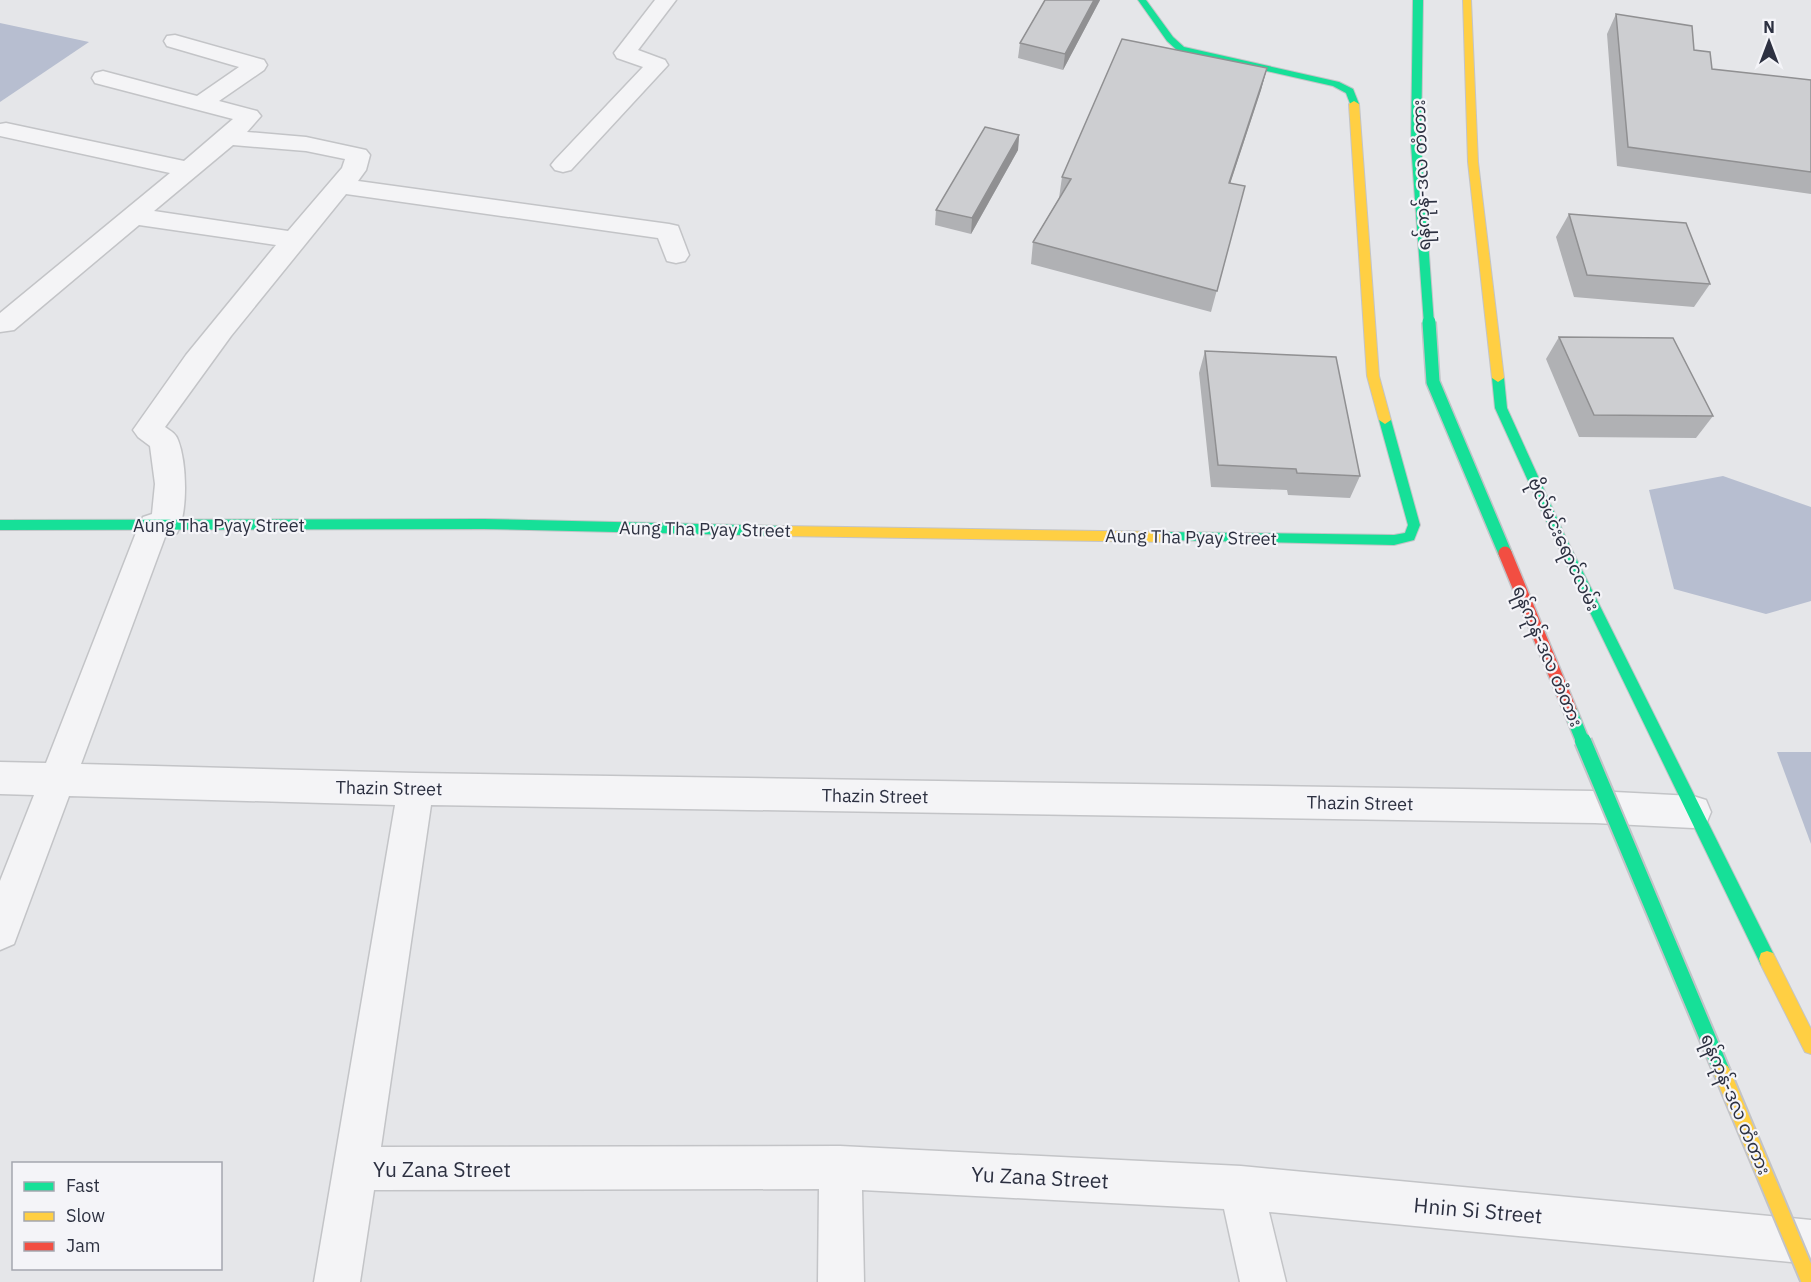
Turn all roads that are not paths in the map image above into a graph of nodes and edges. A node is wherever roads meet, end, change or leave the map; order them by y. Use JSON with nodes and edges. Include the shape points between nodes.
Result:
{"nodes":[{"id":1,"x":666,"y":0,"type":"edge"},
{"id":2,"x":1142,"y":0,"type":"edge"},
{"id":3,"x":1418,"y":0,"type":"edge"},
{"id":4,"x":1467,"y":0,"type":"edge"},
{"id":5,"x":175,"y":41,"type":"dead end"},
{"id":6,"x":103,"y":78,"type":"dead end"},
{"id":7,"x":200,"y":104,"type":"junction"},
{"id":8,"x":6,"y":130,"type":"dead end"},
{"id":9,"x":228,"y":136,"type":"junction"},
{"id":10,"x":563,"y":165,"type":"dead end"},
{"id":11,"x":186,"y":169,"type":"junction"},
{"id":12,"x":340,"y":186,"type":"junction"},
{"id":13,"x":134,"y":216,"type":"junction"},
{"id":14,"x":294,"y":240,"type":"junction"},
{"id":15,"x":676,"y":255,"type":"dead end"},
{"id":16,"x":4,"y":324,"type":"dead end"},
{"id":17,"x":0,"y":525,"type":"edge"},
{"id":18,"x":160,"y":525,"type":"junction"},
{"id":19,"x":0,"y":778,"type":"edge"},
{"id":20,"x":56,"y":779,"type":"junction"},
{"id":21,"x":416,"y":789,"type":"junction"},
{"id":22,"x":1693,"y":812,"type":"junction"},
{"id":23,"x":0,"y":931,"type":"edge"},
{"id":24,"x":1811,"y":1046,"type":"edge"},
{"id":25,"x":840,"y":1167,"type":"junction"},
{"id":26,"x":356,"y":1169,"type":"junction"},
{"id":27,"x":1240,"y":1188,"type":"junction"},
{"id":28,"x":1811,"y":1242,"type":"edge"},
{"id":29,"x":337,"y":1282,"type":"edge"},
{"id":30,"x":841,"y":1282,"type":"edge"},
{"id":31,"x":1263,"y":1282,"type":"edge"},
{"id":32,"x":1810,"y":1282,"type":"edge"}],
"edges":[{"from":1,"to":10,"type":"street","via":[[625,53],[657,65]]},
{"from":2,"to":18,"type":"street","name":"Aung Tha Pyay Street","via":[[1181,49],[1336,84],[1350,91],[1354,100],[1373,376],[1414,525],[1410,537],[1394,540],[963,535],[484,524]]},
{"from":3,"to":32,"type":"street","name":"ရန်ကုန်-ဒလ တံတား","bridge":true,"via":[[1416,144],[1433,382]]},
{"from":4,"to":22,"type":"street","name":"ဗိုလ်မင်းရောင်လမ်း","via":[[1473,162],[1501,408]]},
{"from":5,"to":7,"type":"street","via":[[256,65]]},
{"from":6,"to":7,"type":"street"},
{"from":7,"to":9,"type":"street","via":[[249,116]]},
{"from":8,"to":11,"type":"street"},
{"from":9,"to":11,"type":"street"},
{"from":9,"to":12,"type":"street","via":[[306,144],[358,155],[354,170]]},
{"from":11,"to":13,"type":"street"},
{"from":12,"to":14,"type":"street"},
{"from":12,"to":15,"type":"street","via":[[669,232]]},
{"from":13,"to":14,"type":"street"},
{"from":13,"to":16,"type":"street"},
{"from":14,"to":18,"type":"street","via":[[183,377],[148,430],[164,441],[171,484]]},
{"from":17,"to":18,"type":"street","name":"Aung Tha Pyay Street"},
{"from":18,"to":20,"type":"street"},
{"from":19,"to":20,"type":"street","name":"Thazin Street"},
{"from":20,"to":21,"type":"street","name":"Thazin Street"},
{"from":20,"to":23,"type":"street"},
{"from":21,"to":22,"type":"street","name":"Thazin Street","via":[[1583,807]]},
{"from":21,"to":26,"type":"street","name":"Yu Zana Street"},
{"from":22,"to":24,"type":"street","name":"ဗိုလ်မင်းရောင်လမ်း"},
{"from":25,"to":26,"type":"street","name":"Yu Zana Street"},
{"from":25,"to":27,"type":"street","name":"Yu Zana Street"},
{"from":25,"to":30,"type":"street"},
{"from":26,"to":29,"type":"street"},
{"from":27,"to":28,"type":"street","name":"Hnin Si Street"},
{"from":27,"to":31,"type":"street"}]}
